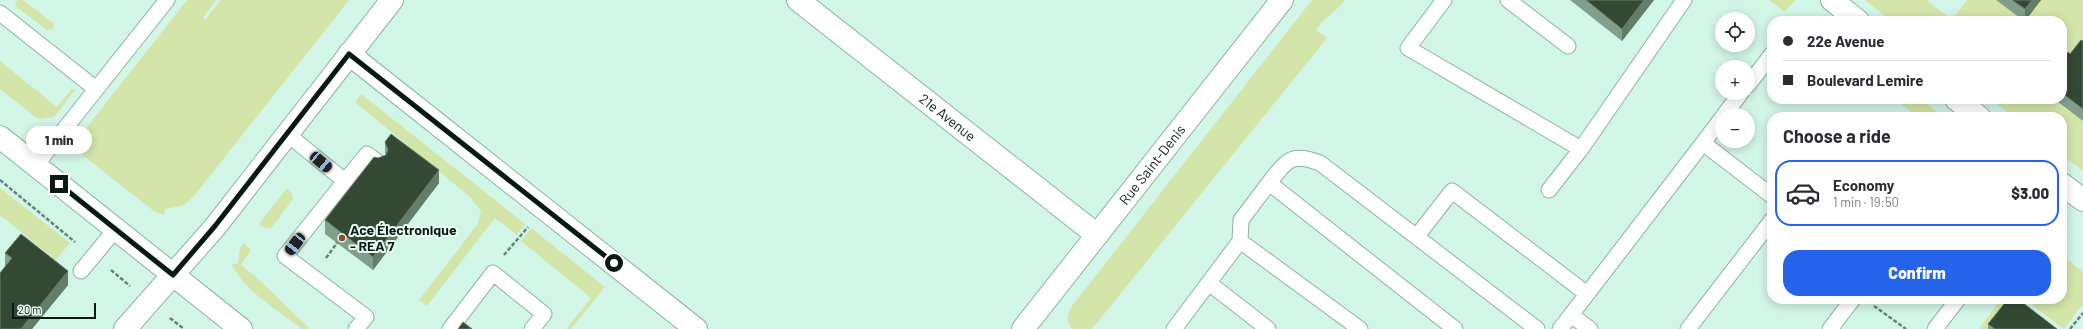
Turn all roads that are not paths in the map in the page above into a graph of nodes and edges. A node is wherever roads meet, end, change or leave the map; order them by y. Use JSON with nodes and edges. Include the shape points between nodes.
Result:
{"nodes":[{"id":1,"x":167,"y":0,"type":"edge"},
{"id":2,"x":392,"y":0,"type":"edge"},
{"id":3,"x":798,"y":0,"type":"edge"},
{"id":4,"x":1282,"y":0,"type":"edge"},
{"id":5,"x":1444,"y":0,"type":"edge"},
{"id":6,"x":1508,"y":0,"type":"edge"},
{"id":7,"x":1684,"y":0,"type":"edge"},
{"id":8,"x":1832,"y":0,"type":"edge"},
{"id":9,"x":0,"y":13,"type":"edge"},
{"id":10,"x":1852,"y":16,"type":"edge"},
{"id":11,"x":1568,"y":46,"type":"dead end"},
{"id":12,"x":349,"y":54,"type":"junction"},
{"id":13,"x":1767,"y":60,"type":"edge"},
{"id":14,"x":1755,"y":76,"type":"edge"},
{"id":15,"x":96,"y":89,"type":"junction"},
{"id":16,"x":1736,"y":100,"type":"edge"},
{"id":17,"x":1962,"y":104,"type":"edge"},
{"id":18,"x":1730,"y":108,"type":"edge"},
{"id":19,"x":1973,"y":112,"type":"edge"},
{"id":20,"x":1715,"y":127,"type":"edge"},
{"id":21,"x":287,"y":134,"type":"junction"},
{"id":22,"x":0,"y":137,"type":"edge"},
{"id":23,"x":1702,"y":143,"type":"junction"},
{"id":24,"x":1581,"y":149,"type":"junction"},
{"id":25,"x":379,"y":163,"type":"edge"},
{"id":26,"x":36,"y":165,"type":"junction"},
{"id":27,"x":344,"y":181,"type":"junction"},
{"id":28,"x":1269,"y":183,"type":"junction"},
{"id":29,"x":2067,"y":188,"type":"edge"},
{"id":30,"x":1549,"y":190,"type":"dead end"},
{"id":31,"x":1767,"y":192,"type":"edge"},
{"id":32,"x":2083,"y":200,"type":"edge"},
{"id":33,"x":1767,"y":226,"type":"edge"},
{"id":34,"x":116,"y":229,"type":"junction"},
{"id":35,"x":1097,"y":235,"type":"junction"},
{"id":36,"x":1417,"y":236,"type":"junction"},
{"id":37,"x":1240,"y":241,"type":"junction"},
{"id":38,"x":80,"y":271,"type":"dead end"},
{"id":39,"x":173,"y":275,"type":"junction"},
{"id":40,"x":1209,"y":283,"type":"junction"},
{"id":41,"x":1587,"y":294,"type":"junction"},
{"id":42,"x":1849,"y":304,"type":"edge"},
{"id":43,"x":1954,"y":304,"type":"edge"},
{"id":44,"x":1570,"y":315,"type":"junction"},
{"id":45,"x":125,"y":329,"type":"edge"},
{"id":46,"x":241,"y":329,"type":"edge"},
{"id":47,"x":356,"y":329,"type":"edge"},
{"id":48,"x":450,"y":329,"type":"edge"},
{"id":49,"x":532,"y":329,"type":"edge"},
{"id":50,"x":696,"y":329,"type":"edge"},
{"id":51,"x":1023,"y":329,"type":"edge"},
{"id":52,"x":1174,"y":329,"type":"edge"},
{"id":53,"x":1268,"y":329,"type":"edge"},
{"id":54,"x":1360,"y":329,"type":"edge"},
{"id":55,"x":1455,"y":329,"type":"edge"},
{"id":56,"x":1537,"y":329,"type":"edge"},
{"id":57,"x":1560,"y":329,"type":"edge"},
{"id":58,"x":1590,"y":329,"type":"edge"},
{"id":59,"x":1688,"y":329,"type":"edge"},
{"id":60,"x":1830,"y":329,"type":"edge"},
{"id":61,"x":1935,"y":329,"type":"edge"}],
"edges":[{"from":1,"to":15,"type":"lane"},
{"from":2,"to":12,"type":"street"},
{"from":3,"to":35,"type":"street","name":"21e Avenue"},
{"from":4,"to":35,"type":"street","name":"Rue Saint-Denis"},
{"from":5,"to":24,"type":"lane","via":[[1408,48]]},
{"from":6,"to":11,"type":"lane"},
{"from":7,"to":24,"type":"lane"},
{"from":8,"to":10,"type":"street"},
{"from":9,"to":15,"type":"lane"},
{"from":12,"to":21,"type":"street"},
{"from":12,"to":50,"type":"street"},
{"from":13,"to":14,"type":"lane"},
{"from":15,"to":26,"type":"lane"},
{"from":16,"to":18,"type":"lane"},
{"from":17,"to":19,"type":"street"},
{"from":20,"to":23,"type":"lane"},
{"from":21,"to":27,"type":"lane"},
{"from":21,"to":39,"type":"street"},
{"from":22,"to":26,"type":"street"},
{"from":23,"to":31,"type":"lane"},
{"from":23,"to":41,"type":"lane"},
{"from":24,"to":30,"type":"lane"},
{"from":25,"to":27,"type":"lane","via":[[367,154]]},
{"from":26,"to":34,"type":"street"},
{"from":27,"to":47,"type":"lane","via":[[285,256],[366,317]]},
{"from":28,"to":36,"type":"lane","via":[[1286,161],[1294,157],[1306,157],[1327,167]]},
{"from":28,"to":37,"type":"lane","via":[[1241,220]]},
{"from":28,"to":55,"type":"lane"},
{"from":29,"to":32,"type":"street"},
{"from":33,"to":59,"type":"lane"},
{"from":34,"to":38,"type":"lane"},
{"from":34,"to":39,"type":"street"},
{"from":35,"to":51,"type":"street","name":"Rue Saint-Denis"},
{"from":36,"to":41,"type":"lane","via":[[1452,191]]},
{"from":36,"to":56,"type":"lane"},
{"from":37,"to":40,"type":"lane"},
{"from":37,"to":54,"type":"lane"},
{"from":39,"to":45,"type":"street"},
{"from":39,"to":46,"type":"street"},
{"from":40,"to":52,"type":"lane"},
{"from":40,"to":53,"type":"lane"},
{"from":41,"to":44,"type":"lane"},
{"from":42,"to":60,"type":"lane"},
{"from":43,"to":61,"type":"lane"},
{"from":44,"to":57,"type":"lane"},
{"from":44,"to":58,"type":"lane"},
{"from":48,"to":49,"type":"lane","via":[[494,273],[544,314]]}]}
